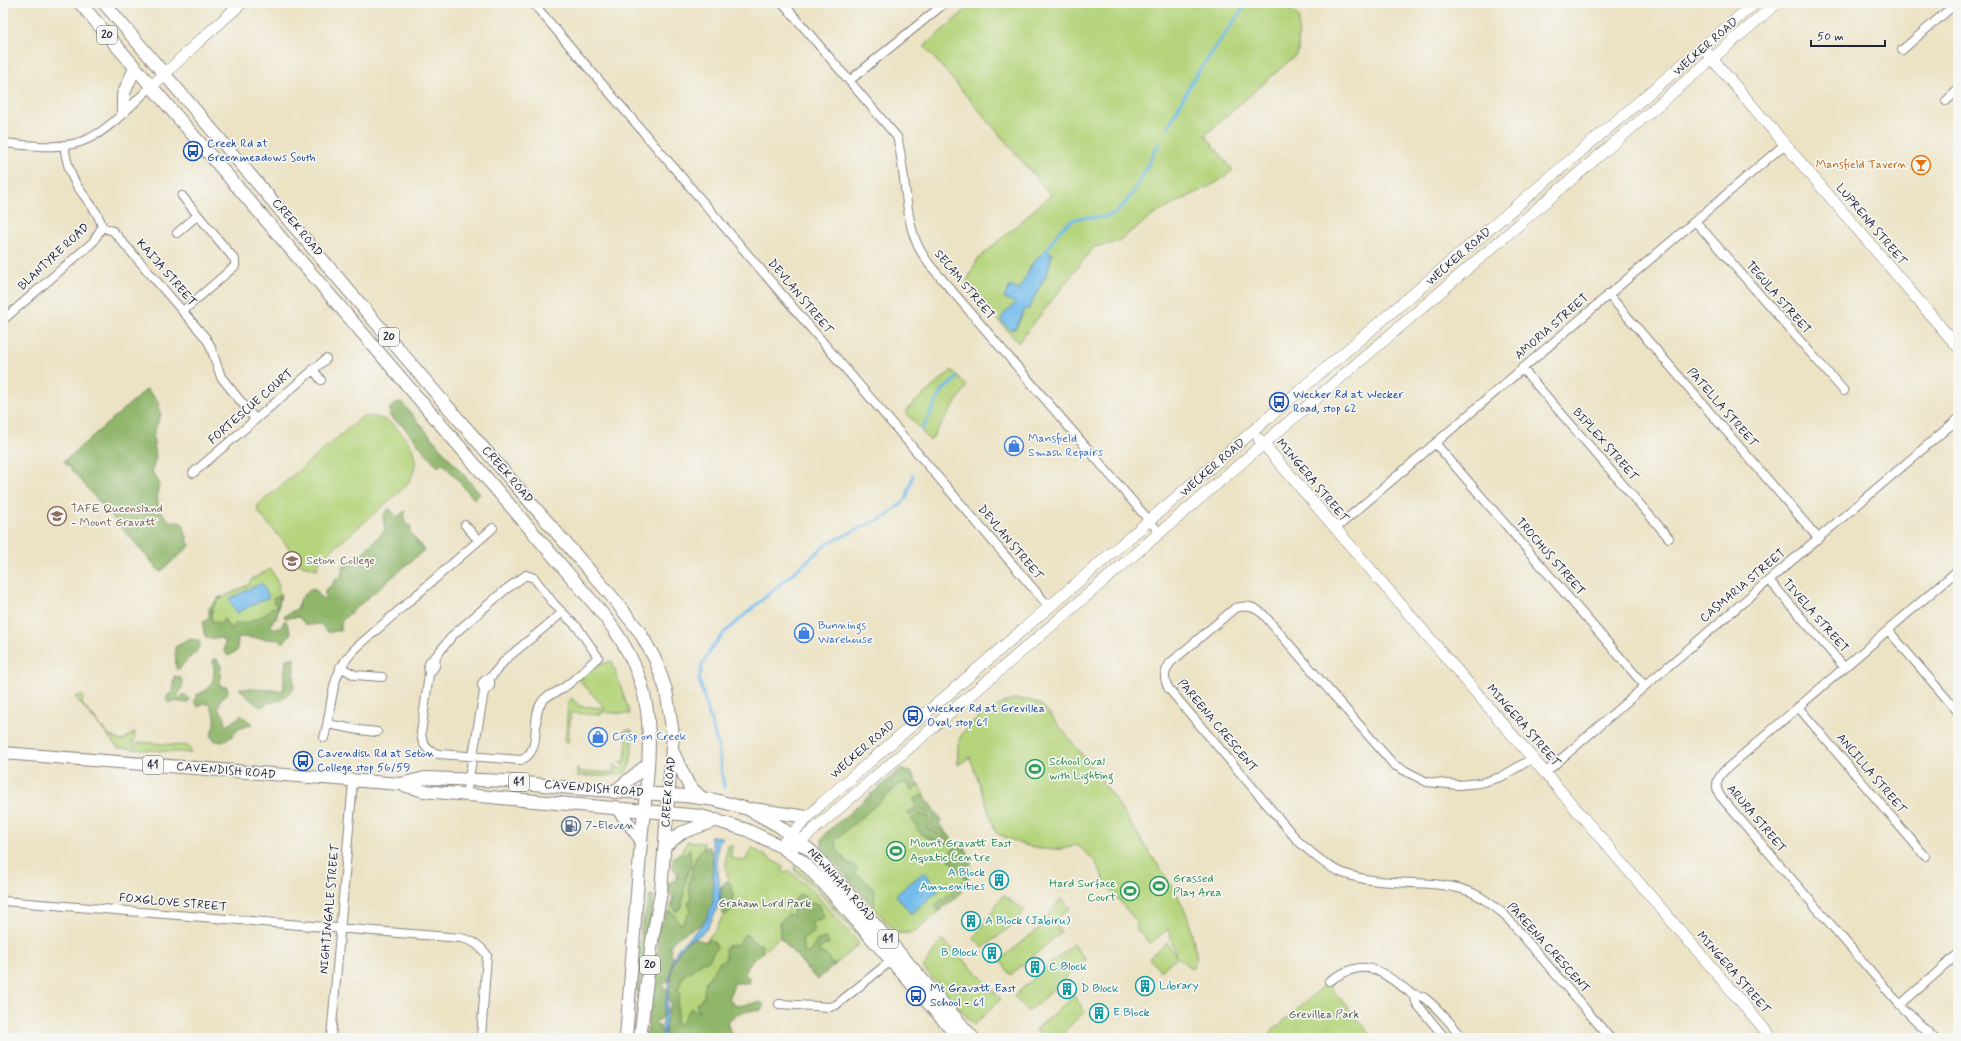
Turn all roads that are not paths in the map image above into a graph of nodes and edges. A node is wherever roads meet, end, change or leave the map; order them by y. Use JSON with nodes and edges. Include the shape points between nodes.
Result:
{"nodes":[{"id":1,"x":80,"y":3,"type":"edge"},
{"id":2,"x":104,"y":3,"type":"edge"},
{"id":3,"x":242,"y":3,"type":"edge"},
{"id":4,"x":533,"y":3,"type":"edge"},
{"id":5,"x":783,"y":3,"type":"edge"},
{"id":6,"x":945,"y":3,"type":"edge"},
{"id":7,"x":1755,"y":3,"type":"edge"},
{"id":8,"x":1777,"y":3,"type":"edge"},
{"id":9,"x":1944,"y":3,"type":"edge"},
{"id":10,"x":1956,"y":7,"type":"edge"},
{"id":11,"x":1702,"y":48,"type":"junction"},
{"id":12,"x":1902,"y":50,"type":"dead end"},
{"id":13,"x":1712,"y":59,"type":"junction"},
{"id":14,"x":135,"y":68,"type":"junction"},
{"id":15,"x":165,"y":73,"type":"junction"},
{"id":16,"x":849,"y":81,"type":"junction"},
{"id":17,"x":151,"y":87,"type":"junction"},
{"id":18,"x":1958,"y":90,"type":"edge"},
{"id":19,"x":1946,"y":101,"type":"dead end"},
{"id":20,"x":124,"y":111,"type":"junction"},
{"id":21,"x":3,"y":143,"type":"edge"},
{"id":22,"x":1785,"y":144,"type":"junction"},
{"id":23,"x":64,"y":145,"type":"junction"},
{"id":24,"x":182,"y":196,"type":"dead end"},
{"id":25,"x":1526,"y":197,"type":"junction"},
{"id":26,"x":1536,"y":209,"type":"junction"},
{"id":27,"x":198,"y":215,"type":"junction"},
{"id":28,"x":1695,"y":221,"type":"junction"},
{"id":29,"x":102,"y":227,"type":"junction"},
{"id":30,"x":176,"y":233,"type":"dead end"},
{"id":31,"x":1452,"y":261,"type":"junction"},
{"id":32,"x":1462,"y":273,"type":"junction"},
{"id":33,"x":1608,"y":294,"type":"junction"},
{"id":34,"x":183,"y":310,"type":"junction"},
{"id":35,"x":3,"y":320,"type":"edge"},
{"id":36,"x":1958,"y":347,"type":"edge"},
{"id":37,"x":326,"y":359,"type":"dead end"},
{"id":38,"x":1522,"y":368,"type":"junction"},
{"id":39,"x":313,"y":369,"type":"junction"},
{"id":40,"x":321,"y":380,"type":"dead end"},
{"id":41,"x":1844,"y":391,"type":"dead end"},
{"id":42,"x":255,"y":419,"type":"junction"},
{"id":43,"x":1958,"y":419,"type":"edge"},
{"id":44,"x":1253,"y":432,"type":"junction"},
{"id":45,"x":1263,"y":443,"type":"junction"},
{"id":46,"x":1436,"y":444,"type":"junction"},
{"id":47,"x":193,"y":473,"type":"dead end"},
{"id":48,"x":1148,"y":520,"type":"junction"},
{"id":49,"x":465,"y":525,"type":"dead end"},
{"id":50,"x":492,"y":528,"type":"dead end"},
{"id":51,"x":1336,"y":529,"type":"junction"},
{"id":52,"x":1159,"y":532,"type":"junction"},
{"id":53,"x":1669,"y":538,"type":"dead end"},
{"id":54,"x":1818,"y":538,"type":"junction"},
{"id":55,"x":478,"y":540,"type":"junction"},
{"id":56,"x":1958,"y":570,"type":"edge"},
{"id":57,"x":1769,"y":580,"type":"junction"},
{"id":58,"x":1049,"y":606,"type":"junction"},
{"id":59,"x":562,"y":613,"type":"junction"},
{"id":60,"x":1888,"y":630,"type":"junction"},
{"id":61,"x":340,"y":667,"type":"junction"},
{"id":62,"x":1844,"y":667,"type":"junction"},
{"id":63,"x":382,"y":677,"type":"dead end"},
{"id":64,"x":1645,"y":686,"type":"junction"},
{"id":65,"x":1798,"y":707,"type":"junction"},
{"id":66,"x":1958,"y":712,"type":"edge"},
{"id":67,"x":328,"y":724,"type":"junction"},
{"id":68,"x":377,"y":732,"type":"dead end"},
{"id":69,"x":324,"y":738,"type":"dead end"},
{"id":70,"x":672,"y":750,"type":"junction"},
{"id":71,"x":3,"y":753,"type":"edge"},
{"id":72,"x":472,"y":756,"type":"junction"},
{"id":73,"x":1533,"y":758,"type":"junction"},
{"id":74,"x":647,"y":765,"type":"junction"},
{"id":75,"x":1545,"y":773,"type":"junction"},
{"id":76,"x":468,"y":779,"type":"junction"},
{"id":77,"x":353,"y":781,"type":"junction"},
{"id":78,"x":400,"y":784,"type":"junction"},
{"id":79,"x":614,"y":792,"type":"junction"},
{"id":80,"x":645,"y":794,"type":"junction"},
{"id":81,"x":466,"y":795,"type":"junction"},
{"id":82,"x":669,"y":795,"type":"junction"},
{"id":83,"x":704,"y":799,"type":"junction"},
{"id":84,"x":616,"y":807,"type":"junction"},
{"id":85,"x":644,"y":810,"type":"junction"},
{"id":86,"x":748,"y":810,"type":"junction"},
{"id":87,"x":668,"y":812,"type":"junction"},
{"id":88,"x":807,"y":817,"type":"junction"},
{"id":89,"x":717,"y":820,"type":"junction"},
{"id":90,"x":790,"y":834,"type":"junction"},
{"id":91,"x":641,"y":840,"type":"junction"},
{"id":92,"x":800,"y":841,"type":"junction"},
{"id":93,"x":665,"y":846,"type":"junction"},
{"id":94,"x":784,"y":848,"type":"junction"},
{"id":95,"x":1925,"y":856,"type":"dead end"},
{"id":96,"x":3,"y":901,"type":"edge"},
{"id":97,"x":340,"y":928,"type":"junction"},
{"id":98,"x":1958,"y":954,"type":"edge"},
{"id":99,"x":892,"y":960,"type":"junction"},
{"id":100,"x":1329,"y":981,"type":"dead end"},
{"id":101,"x":1413,"y":994,"type":"junction"},
{"id":102,"x":779,"y":1004,"type":"dead end"},
{"id":103,"x":1900,"y":1005,"type":"junction"},
{"id":104,"x":331,"y":1038,"type":"edge"},
{"id":105,"x":481,"y":1038,"type":"edge"},
{"id":106,"x":626,"y":1038,"type":"edge"},
{"id":107,"x":640,"y":1038,"type":"edge"},
{"id":108,"x":959,"y":1038,"type":"edge"},
{"id":109,"x":973,"y":1038,"type":"edge"},
{"id":110,"x":1445,"y":1038,"type":"edge"},
{"id":111,"x":1463,"y":1038,"type":"edge"},
{"id":112,"x":1610,"y":1038,"type":"edge"},
{"id":113,"x":1772,"y":1038,"type":"edge"},
{"id":114,"x":1934,"y":1038,"type":"edge"}],
"edges":[{"from":1,"to":14,"type":"main road","name":"CREEK ROAD","number":"20"},
{"from":2,"to":15,"type":"main road","name":"CREEK ROAD","number":"20"},
{"from":3,"to":15,"type":"street"},
{"from":4,"to":58,"type":"street","name":"DEVLAN STREET"},
{"from":5,"to":16,"type":"street","name":"SECAM STREET"},
{"from":6,"to":16,"type":"street"},
{"from":7,"to":11,"type":"street","name":"WECKER ROAD"},
{"from":8,"to":13,"type":"street","name":"WECKER ROAD"},
{"from":9,"to":10,"type":"street"},
{"from":10,"to":12,"type":"street"},
{"from":11,"to":13,"type":"street","name":"LUPRENA STREET"},
{"from":11,"to":25,"type":"street","name":"WECKER ROAD"},
{"from":13,"to":22,"type":"street","name":"LUPRENA STREET"},
{"from":13,"to":26,"type":"street","name":"WECKER ROAD"},
{"from":14,"to":17,"type":"main road","name":"CREEK ROAD","number":"20"},
{"from":14,"to":20,"type":"main road","via":[[123,95]]},
{"from":15,"to":17,"type":"street"},
{"from":15,"to":70,"type":"main road","name":"CREEK ROAD","number":"20","via":[[630,619],[647,645],[664,684],[671,719]]},
{"from":16,"to":48,"type":"street","name":"SECAM STREET","via":[[897,137],[909,215],[917,245],[929,264]]},
{"from":17,"to":20,"type":"street"},
{"from":17,"to":74,"type":"main road","name":"CREEK ROAD","number":"20","via":[[607,619],[633,661],[645,698],[648,728]]},
{"from":18,"to":19,"type":"street"},
{"from":20,"to":23,"type":"street","via":[[96,134],[79,143]]},
{"from":21,"to":23,"type":"street","via":[[30,146]]},
{"from":22,"to":28,"type":"street","name":"AMORIA STREET"},
{"from":22,"to":36,"type":"street","name":"LUPRENA STREET"},
{"from":23,"to":29,"type":"street","via":[[67,163],[75,183],[101,219]]},
{"from":24,"to":27,"type":"street"},
{"from":25,"to":26,"type":"street"},
{"from":25,"to":31,"type":"street","name":"WECKER ROAD"},
{"from":26,"to":32,"type":"street","name":"WECKER ROAD"},
{"from":27,"to":30,"type":"street"},
{"from":27,"to":34,"type":"street","via":[[235,260],[235,266]]},
{"from":28,"to":33,"type":"street","name":"AMORIA STREET"},
{"from":28,"to":41,"type":"street","name":"TEGULA STREET"},
{"from":29,"to":34,"type":"street","name":"KAIJA STREET","via":[[113,231]]},
{"from":29,"to":35,"type":"street","name":"BLANTYRE ROAD","via":[[93,242]]},
{"from":31,"to":32,"type":"street"},
{"from":31,"to":44,"type":"street","name":"WECKER ROAD"},
{"from":32,"to":45,"type":"street","name":"WECKER ROAD"},
{"from":33,"to":38,"type":"street","name":"AMORIA STREET"},
{"from":33,"to":54,"type":"street","name":"PATELLA STREET"},
{"from":34,"to":42,"type":"street","name":"KAIJA STREET","via":[[210,345],[221,376]]},
{"from":37,"to":39,"type":"street","name":"FORTESCUE COURT"},
{"from":38,"to":46,"type":"street","name":"AMORIA STREET"},
{"from":38,"to":53,"type":"street","name":"BIPLEX STREET"},
{"from":39,"to":40,"type":"street"},
{"from":39,"to":42,"type":"street","name":"FORTESCUE COURT"},
{"from":42,"to":47,"type":"street","name":"FORTESCUE COURT"},
{"from":43,"to":54,"type":"street","name":"CASMARIA STREET"},
{"from":44,"to":45,"type":"street","name":"MINGERA STREET"},
{"from":44,"to":48,"type":"street","name":"WECKER ROAD"},
{"from":45,"to":51,"type":"street","name":"MINGERA STREET"},
{"from":45,"to":52,"type":"street","name":"WECKER ROAD"},
{"from":46,"to":51,"type":"street","name":"AMORIA STREET"},
{"from":46,"to":64,"type":"street","name":"TROCHUS STREET"},
{"from":48,"to":52,"type":"street"},
{"from":48,"to":58,"type":"street","name":"WECKER ROAD"},
{"from":49,"to":55,"type":"street"},
{"from":50,"to":55,"type":"street"},
{"from":51,"to":73,"type":"street","name":"MINGERA STREET"},
{"from":52,"to":92,"type":"street","name":"WECKER ROAD"},
{"from":54,"to":57,"type":"street","name":"CASMARIA STREET"},
{"from":55,"to":61,"type":"street","via":[[357,646]]},
{"from":56,"to":60,"type":"street","name":"ARURA STREET"},
{"from":57,"to":62,"type":"street","name":"TIVELA STREET"},
{"from":57,"to":64,"type":"street","name":"CASMARIA STREET"},
{"from":58,"to":88,"type":"street","name":"WECKER ROAD"},
{"from":59,"to":72,"type":"street","via":[[506,659],[482,684],[484,692]]},
{"from":59,"to":72,"type":"street","via":[[584,634],[598,657],[560,691],[551,693],[543,700],[538,710],[534,743],[527,756],[517,760]]},
{"from":59,"to":72,"type":"street","via":[[533,577],[523,576],[453,635],[436,656],[435,666],[429,674],[421,733],[424,745],[432,752]]},
{"from":60,"to":62,"type":"street","name":"ARURA STREET"},
{"from":60,"to":66,"type":"street"},
{"from":61,"to":63,"type":"street","via":[[355,675]]},
{"from":61,"to":67,"type":"street","via":[[335,679]]},
{"from":62,"to":65,"type":"street","name":"ARURA STREET"},
{"from":64,"to":75,"type":"street","name":"CASMARIA STREET"},
{"from":65,"to":95,"type":"street","name":"ANCILLA STREET"},
{"from":65,"to":103,"type":"street","name":"ARURA STREET","via":[[1720,775],[1716,789]]},
{"from":67,"to":68,"type":"street"},
{"from":67,"to":69,"type":"street"},
{"from":70,"to":82,"type":"main road","name":"CREEK ROAD","number":"20"},
{"from":70,"to":83,"type":"main road","via":[[689,786]]},
{"from":71,"to":77,"type":"main road","name":"CAVENDISH ROAD","number":"41"},
{"from":72,"to":76,"type":"street"},
{"from":73,"to":75,"type":"street","name":"MINGERA STREET"},
{"from":73,"to":112,"type":"street","name":"PAREENA CRESCENT","via":[[1501,777],[1480,783],[1458,785],[1427,782],[1394,765],[1264,614],[1246,605],[1235,608],[1170,663],[1165,672],[1164,680],[1168,688],[1298,841],[1319,860],[1343,873],[1369,880],[1466,890],[1486,901],[1504,914]]},
{"from":74,"to":79,"type":"main road"},
{"from":74,"to":80,"type":"main road","name":"CREEK ROAD","number":"20"},
{"from":75,"to":113,"type":"street","name":"MINGERA STREET"},
{"from":76,"to":78,"type":"main road","name":"CAVENDISH ROAD","number":"41","via":[[426,778]]},
{"from":76,"to":79,"type":"main road","name":"CAVENDISH ROAD","number":"41"},
{"from":76,"to":81,"type":"street"},
{"from":77,"to":78,"type":"main road","name":"CAVENDISH ROAD","number":"41"},
{"from":77,"to":97,"type":"street","name":"NIGHTINGALE STREET"},
{"from":78,"to":81,"type":"main road","name":"CAVENDISH ROAD","number":"41","via":[[424,791]]},
{"from":79,"to":80,"type":"main road","name":"CAVENDISH ROAD","number":"41"},
{"from":80,"to":82,"type":"main road","name":"CAVENDISH ROAD","number":"41"},
{"from":80,"to":85,"type":"main road","name":"CREEK ROAD","number":"20"},
{"from":81,"to":84,"type":"main road","name":"CAVENDISH ROAD","number":"41"},
{"from":82,"to":83,"type":"main road","name":"NEWNHAM ROAD","number":"41"},
{"from":82,"to":87,"type":"main road","name":"CREEK ROAD","number":"20"},
{"from":83,"to":86,"type":"main road","name":"NEWNHAM ROAD","number":"41"},
{"from":84,"to":85,"type":"main road","name":"CAVENDISH ROAD","number":"41"},
{"from":84,"to":91,"type":"main road"},
{"from":85,"to":87,"type":"main road","name":"CAVENDISH ROAD","number":"41"},
{"from":85,"to":91,"type":"main road","name":"CREEK ROAD","number":"20"},
{"from":86,"to":88,"type":"main road","via":[[759,809]]},
{"from":86,"to":90,"type":"main road","name":"NEWNHAM ROAD","number":"41","via":[[772,821]]},
{"from":87,"to":89,"type":"main road","name":"NEWNHAM ROAD","number":"41"},
{"from":87,"to":93,"type":"main road","name":"CREEK ROAD","number":"20"},
{"from":88,"to":90,"type":"street","name":"WECKER ROAD"},
{"from":89,"to":93,"type":"main road","via":[[681,833]]},
{"from":89,"to":94,"type":"main road","name":"NEWNHAM ROAD","number":"41","via":[[747,830]]},
{"from":90,"to":92,"type":"main road","name":"NEWNHAM ROAD","number":"41"},
{"from":90,"to":94,"type":"street","name":"WECKER ROAD"},
{"from":91,"to":106,"type":"main road","name":"CREEK ROAD","number":"20"},
{"from":92,"to":94,"type":"street","name":"WECKER ROAD"},
{"from":92,"to":109,"type":"main road","name":"NEWNHAM ROAD","number":"41","via":[[822,862]]},
{"from":93,"to":107,"type":"main road","name":"CREEK ROAD","number":"20"},
{"from":94,"to":99,"type":"main road","name":"NEWNHAM ROAD","number":"41","via":[[818,877]]},
{"from":96,"to":97,"type":"street","name":"FOXGLOVE STREET"},
{"from":97,"to":104,"type":"street","name":"NIGHTINGALE STREET"},
{"from":97,"to":105,"type":"street","name":"FOXGLOVE STREET","via":[[461,938],[473,940],[480,945],[487,955]]},
{"from":98,"to":103,"type":"street"},
{"from":99,"to":102,"type":"street","via":[[836,1005],[830,1007]]},
{"from":99,"to":108,"type":"main road","name":"NEWNHAM ROAD","number":"41"},
{"from":100,"to":101,"type":"street","via":[[1347,971],[1360,968],[1374,969]]},
{"from":101,"to":110,"type":"street","via":[[1416,1004]]},
{"from":101,"to":111,"type":"street","via":[[1423,997],[1439,1010]]},
{"from":103,"to":114,"type":"street","name":"ARURA STREET"}]}
